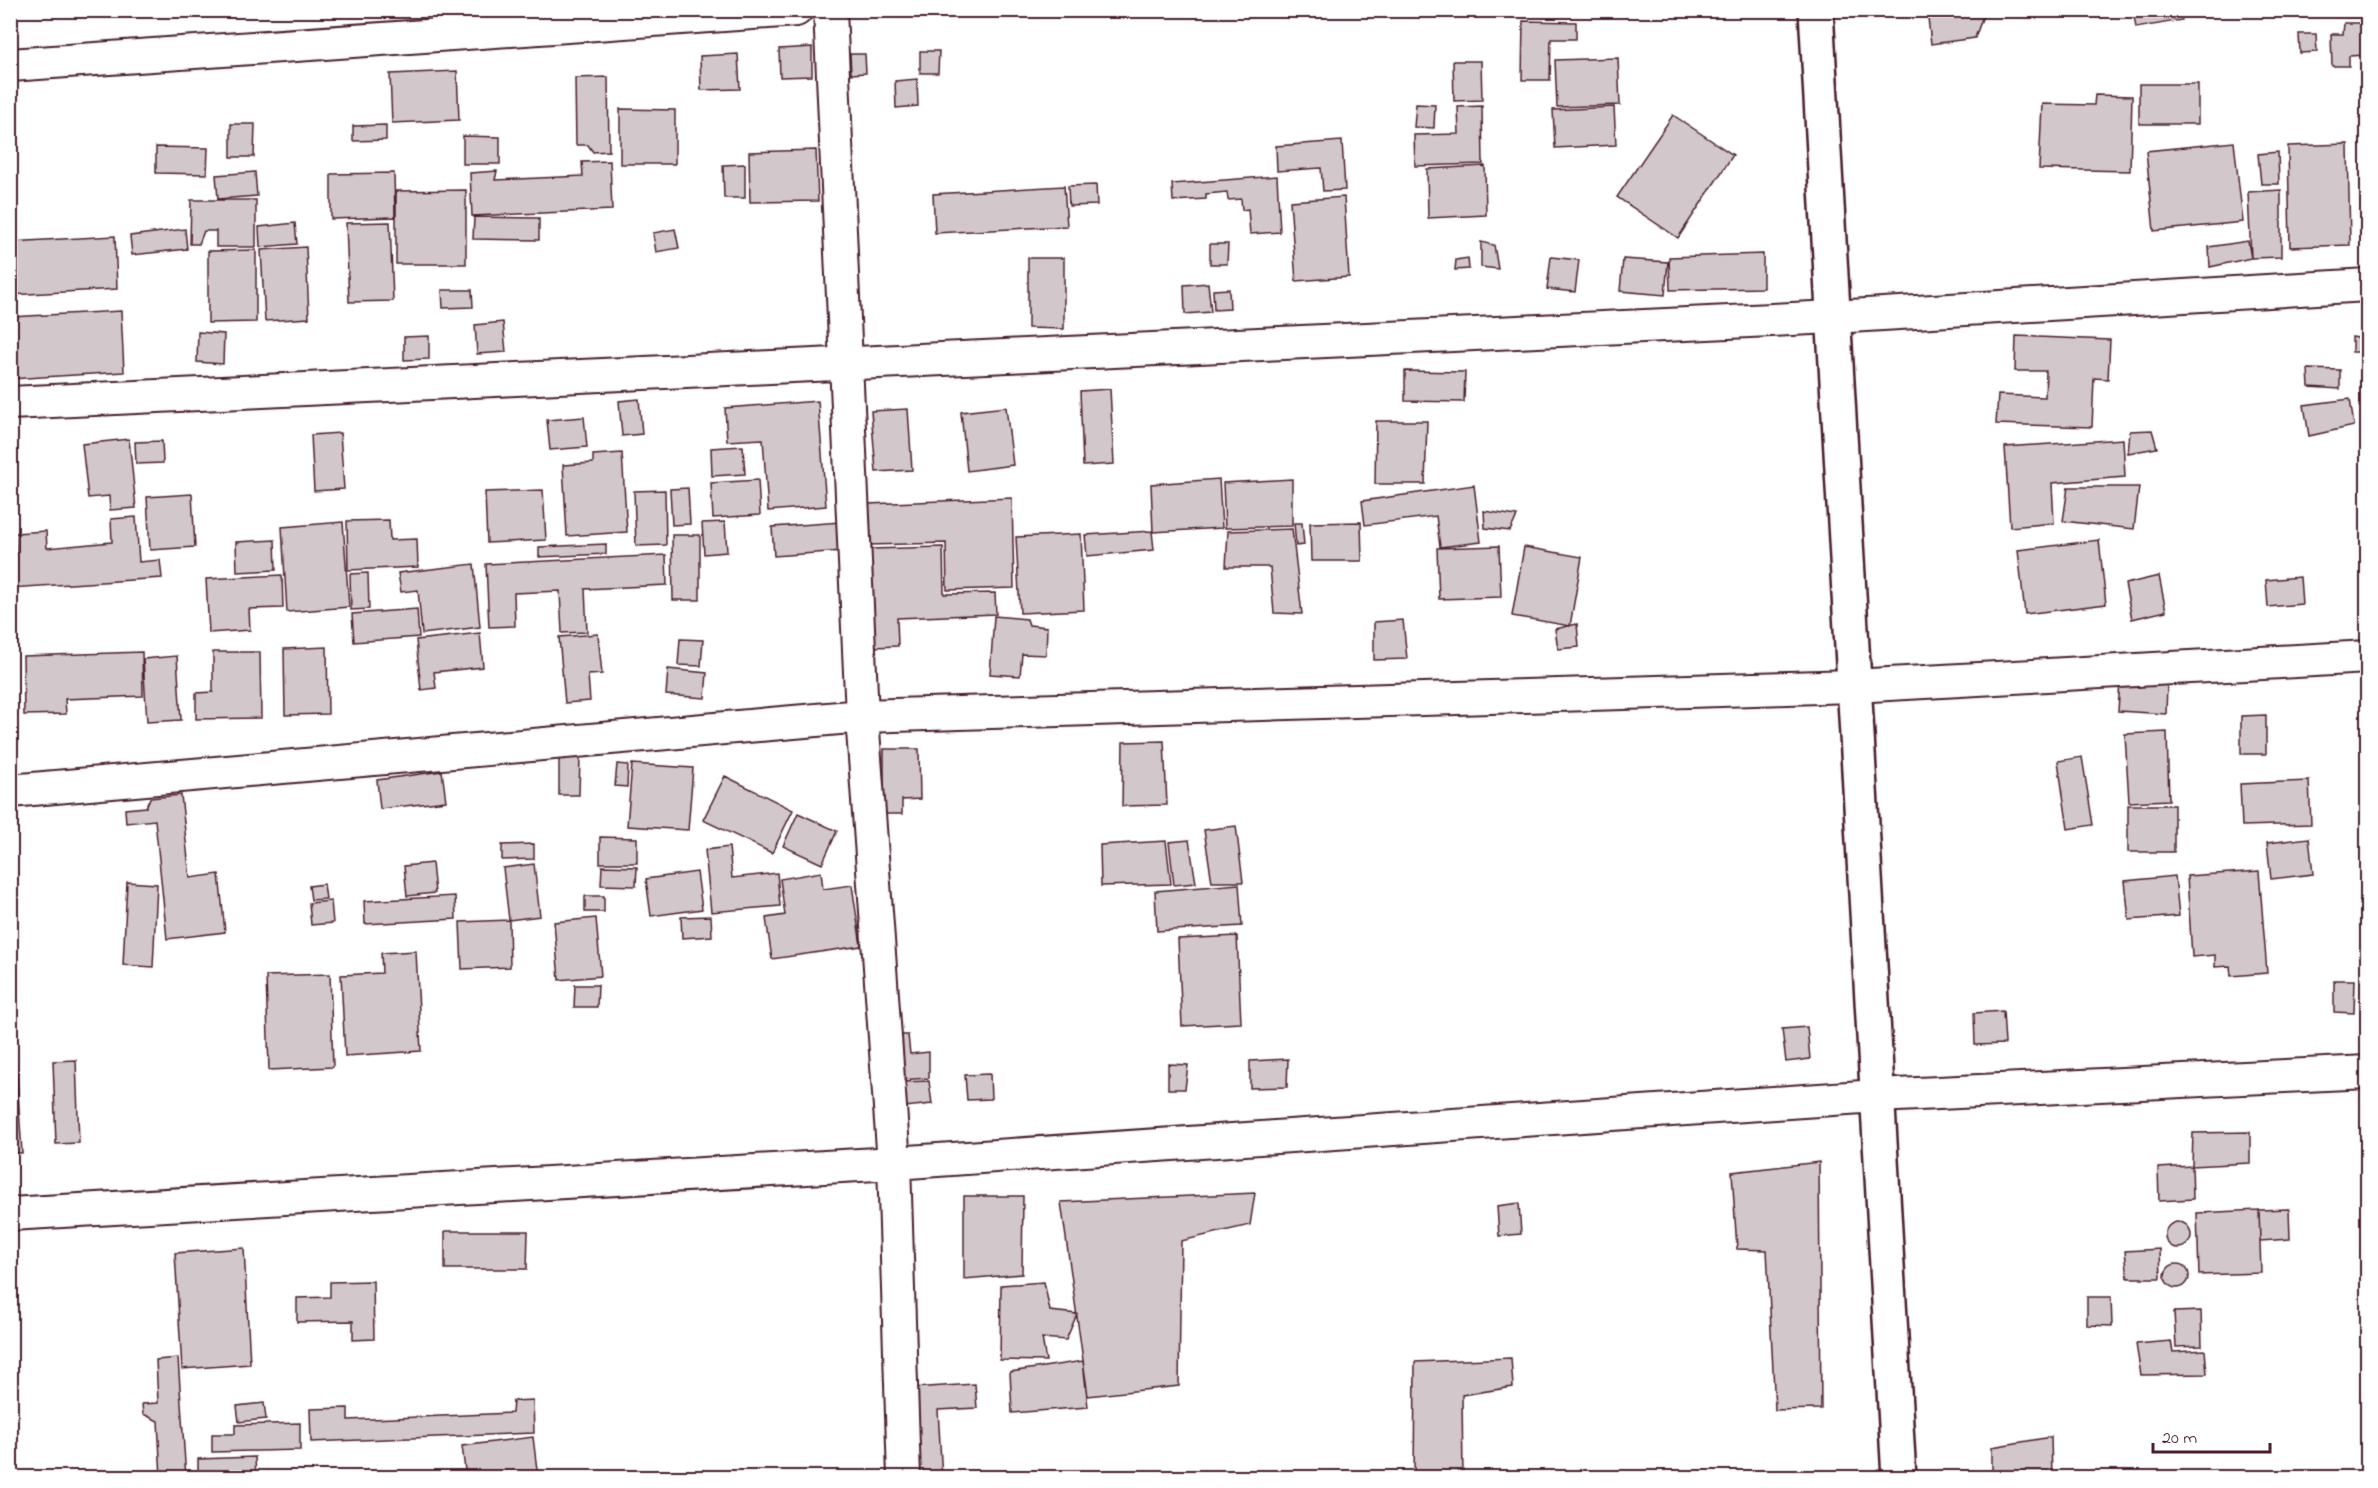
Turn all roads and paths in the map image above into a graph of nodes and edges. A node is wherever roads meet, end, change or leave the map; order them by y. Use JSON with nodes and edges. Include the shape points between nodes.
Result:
{"nodes":[{"id":1,"x":796,"y":10,"type":"edge"},
{"id":2,"x":830,"y":10,"type":"edge"},
{"id":3,"x":1815,"y":10,"type":"edge"},
{"id":4,"x":10,"y":65,"type":"edge"},
{"id":5,"x":2367,"y":285,"type":"edge"},
{"id":6,"x":1833,"y":317,"type":"junction"},
{"id":7,"x":846,"y":364,"type":"junction"},
{"id":8,"x":10,"y":404,"type":"edge"},
{"id":9,"x":2367,"y":657,"type":"edge"},
{"id":10,"x":1853,"y":686,"type":"junction"},
{"id":11,"x":862,"y":716,"type":"junction"},
{"id":12,"x":10,"y":791,"type":"edge"},
{"id":13,"x":2367,"y":1072,"type":"edge"},
{"id":14,"x":1877,"y":1096,"type":"junction"},
{"id":15,"x":894,"y":1163,"type":"junction"},
{"id":16,"x":10,"y":1214,"type":"edge"},
{"id":17,"x":904,"y":1478,"type":"edge"},
{"id":18,"x":1899,"y":1478,"type":"edge"}],
"edges":[{"from":1,"to":4,"type":"street"},
{"from":2,"to":7,"type":"street"},
{"from":3,"to":6,"type":"street"},
{"from":5,"to":6,"type":"street"},
{"from":6,"to":7,"type":"street"},
{"from":6,"to":10,"type":"street"},
{"from":7,"to":8,"type":"street"},
{"from":7,"to":11,"type":"street"},
{"from":9,"to":10,"type":"street"},
{"from":10,"to":11,"type":"street"},
{"from":10,"to":14,"type":"street"},
{"from":11,"to":12,"type":"street"},
{"from":11,"to":15,"type":"street"},
{"from":13,"to":14,"type":"street"},
{"from":14,"to":15,"type":"street"},
{"from":14,"to":18,"type":"street"},
{"from":15,"to":16,"type":"street"},
{"from":15,"to":17,"type":"street"}]}
